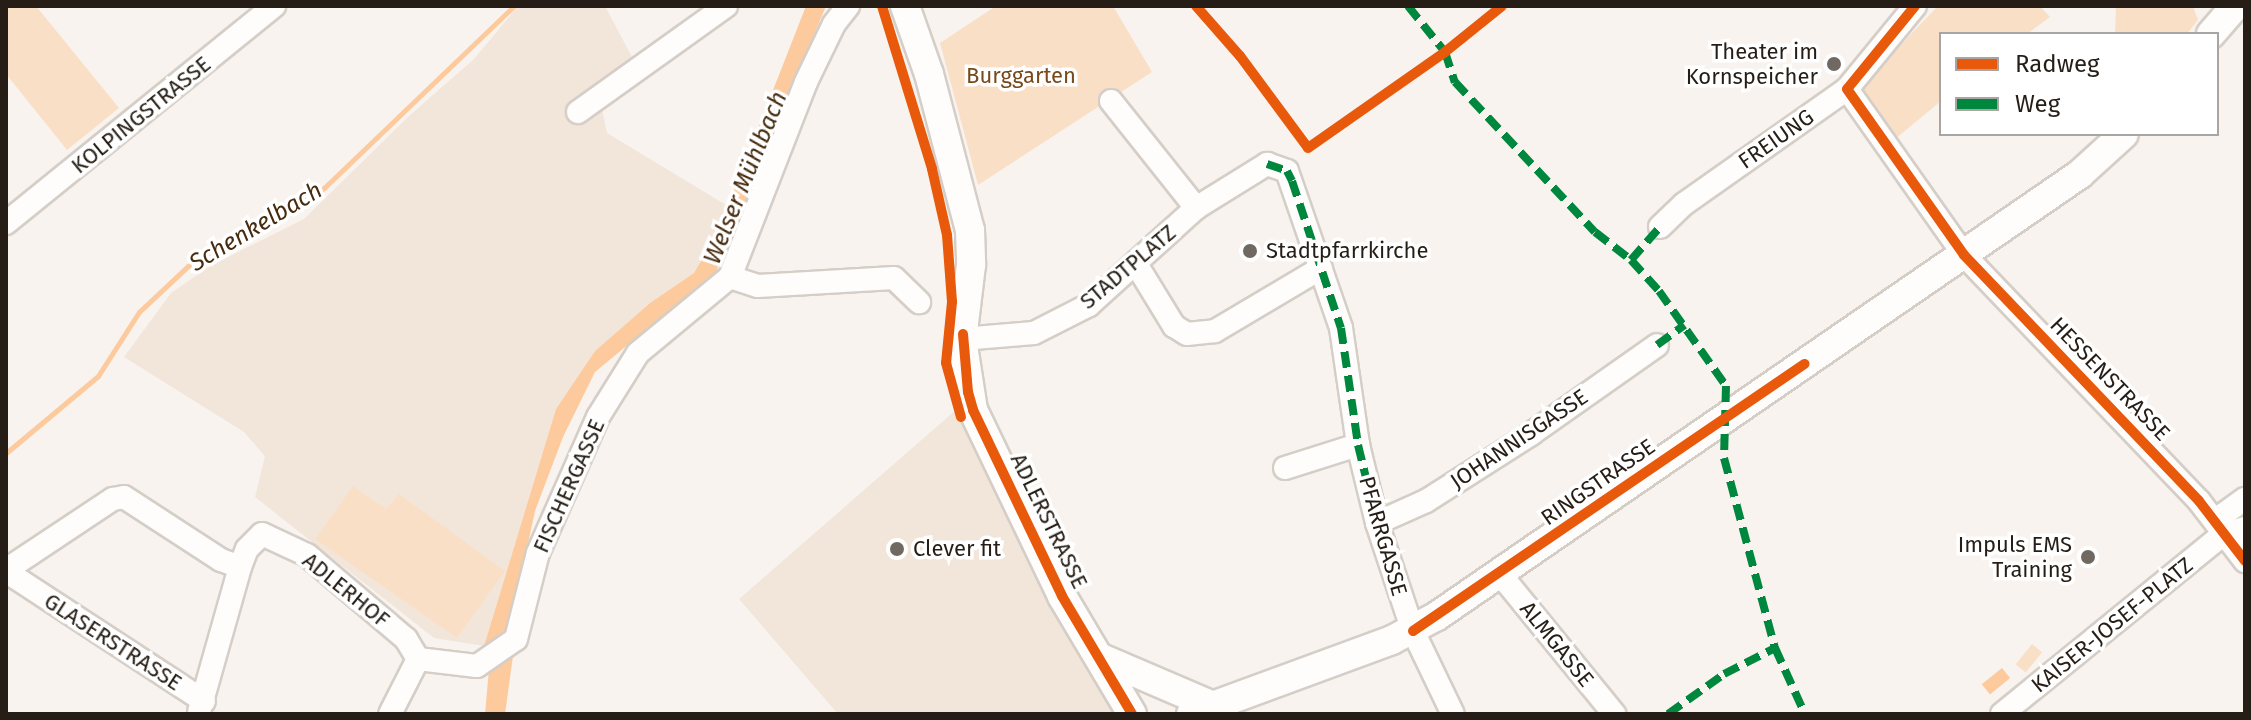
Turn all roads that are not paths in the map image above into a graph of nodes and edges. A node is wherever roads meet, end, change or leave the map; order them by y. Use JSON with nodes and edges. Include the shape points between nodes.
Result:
{"nodes":[{"id":1,"x":274,"y":6,"type":"edge"},
{"id":2,"x":726,"y":6,"type":"edge"},
{"id":3,"x":848,"y":6,"type":"edge"},
{"id":4,"x":905,"y":6,"type":"edge"},
{"id":5,"x":1915,"y":6,"type":"edge"},
{"id":6,"x":2235,"y":6,"type":"edge"},
{"id":7,"x":2213,"y":22,"type":"edge"},
{"id":8,"x":1847,"y":89,"type":"junction"},
{"id":9,"x":1111,"y":101,"type":"dead end"},
{"id":10,"x":578,"y":112,"type":"dead end"},
{"id":11,"x":2122,"y":136,"type":"edge"},
{"id":12,"x":1267,"y":164,"type":"joint"},
{"id":13,"x":1196,"y":208,"type":"junction"},
{"id":14,"x":6,"y":223,"type":"edge"},
{"id":15,"x":1660,"y":227,"type":"dead end"},
{"id":16,"x":1964,"y":255,"type":"junction"},
{"id":17,"x":1136,"y":264,"type":"junction"},
{"id":18,"x":1321,"y":268,"type":"junction"},
{"id":19,"x":730,"y":277,"type":"junction"},
{"id":20,"x":919,"y":302,"type":"dead end"},
{"id":21,"x":962,"y":339,"type":"junction"},
{"id":22,"x":1657,"y":345,"type":"dead end"},
{"id":23,"x":1358,"y":445,"type":"junction"},
{"id":24,"x":1285,"y":468,"type":"dead end"},
{"id":25,"x":2245,"y":499,"type":"edge"},
{"id":26,"x":1377,"y":523,"type":"junction"},
{"id":27,"x":2245,"y":528,"type":"edge"},
{"id":28,"x":2222,"y":535,"type":"junction"},
{"id":29,"x":2245,"y":561,"type":"edge"},
{"id":30,"x":240,"y":567,"type":"junction"},
{"id":31,"x":1500,"y":574,"type":"junction"},
{"id":32,"x":1413,"y":631,"type":"junction"},
{"id":33,"x":1099,"y":657,"type":"junction"},
{"id":34,"x":418,"y":659,"type":"junction"},
{"id":35,"x":201,"y":708,"type":"edge"},
{"id":36,"x":1201,"y":709,"type":"edge"},
{"id":37,"x":390,"y":714,"type":"edge"},
{"id":38,"x":1132,"y":714,"type":"edge"},
{"id":39,"x":1453,"y":714,"type":"edge"},
{"id":40,"x":1614,"y":714,"type":"edge"},
{"id":41,"x":2002,"y":714,"type":"edge"}],
"edges":[{"from":1,"to":14,"type":"street","name":"KOLPINGSTRASSE"},
{"from":2,"to":10,"type":"street"},
{"from":3,"to":19,"type":"street","name":"FISCHERGASSE","via":[[806,82]]},
{"from":4,"to":21,"type":"main road","name":"ADLERSTRASSE","via":[[929,74],[970,230]]},
{"from":5,"to":8,"type":"street","name":"FREIUNG"},
{"from":6,"to":7,"type":"main road"},
{"from":8,"to":15,"type":"street","name":"FREIUNG","via":[[1684,204]]},
{"from":8,"to":16,"type":"street","name":"HESSENSTRASSE"},
{"from":9,"to":13,"type":"street","name":"STADTPLATZ"},
{"from":11,"to":16,"type":"main road","name":"RINGSTRASSE","via":[[2080,174]]},
{"from":12,"to":13,"type":"street","name":"STADTPLATZ"},
{"from":12,"to":18,"type":"street","name":"PFARRGASSE","via":[[1287,171]]},
{"from":13,"to":17,"type":"street","name":"STADTPLATZ"},
{"from":16,"to":28,"type":"street","name":"HESSENSTRASSE","via":[[2199,501]]},
{"from":16,"to":31,"type":"main road","name":"RINGSTRASSE"},
{"from":17,"to":18,"type":"street","via":[[1174,326],[1187,334],[1215,331]]},
{"from":17,"to":21,"type":"street","name":"STADTPLATZ","via":[[1089,305],[1034,333]]},
{"from":18,"to":23,"type":"street","name":"PFARRGASSE","via":[[1341,328]]},
{"from":19,"to":20,"type":"street","via":[[758,286],[894,278]]},
{"from":19,"to":34,"type":"street","name":"FISCHERGASSE","via":[[638,353],[598,417],[538,553],[512,645],[477,666]]},
{"from":21,"to":33,"type":"main road","name":"ADLERSTRASSE","via":[[973,410],[1062,596]]},
{"from":22,"to":26,"type":"street","name":"JOHANNISGASSE","via":[[1426,501]]},
{"from":23,"to":24,"type":"street","name":"PFARRGASSE"},
{"from":23,"to":26,"type":"street","name":"PFARRGASSE"},
{"from":25,"to":28,"type":"street","name":"KAISER-JOSEF-PLATZ","via":[[2224,514]]},
{"from":26,"to":32,"type":"street","name":"PFARRGASSE"},
{"from":27,"to":28,"type":"street","name":"KAISER-JOSEF-PLATZ"},
{"from":28,"to":29,"type":"street","name":"HESSENSTRASSE"},
{"from":28,"to":41,"type":"street","name":"KAISER-JOSEF-PLATZ"},
{"from":30,"to":34,"type":"street","name":"ADLERHOF","via":[[247,549],[262,534],[307,555],[406,639]]},
{"from":30,"to":35,"type":"street"},
{"from":30,"to":35,"type":"street","name":"GLASERSTRASSE","via":[[124,497],[113,499],[15,564],[13,576]]},
{"from":31,"to":32,"type":"main road","name":"RINGSTRASSE"},
{"from":31,"to":40,"type":"street","name":"ALMGASSE"},
{"from":32,"to":36,"type":"main road","name":"RINGSTRASSE"},
{"from":32,"to":39,"type":"street","name":"PFARRGASSE"},
{"from":33,"to":36,"type":"main road"},
{"from":33,"to":38,"type":"main road","name":"ADLERSTRASSE"},
{"from":34,"to":37,"type":"street"}]}
